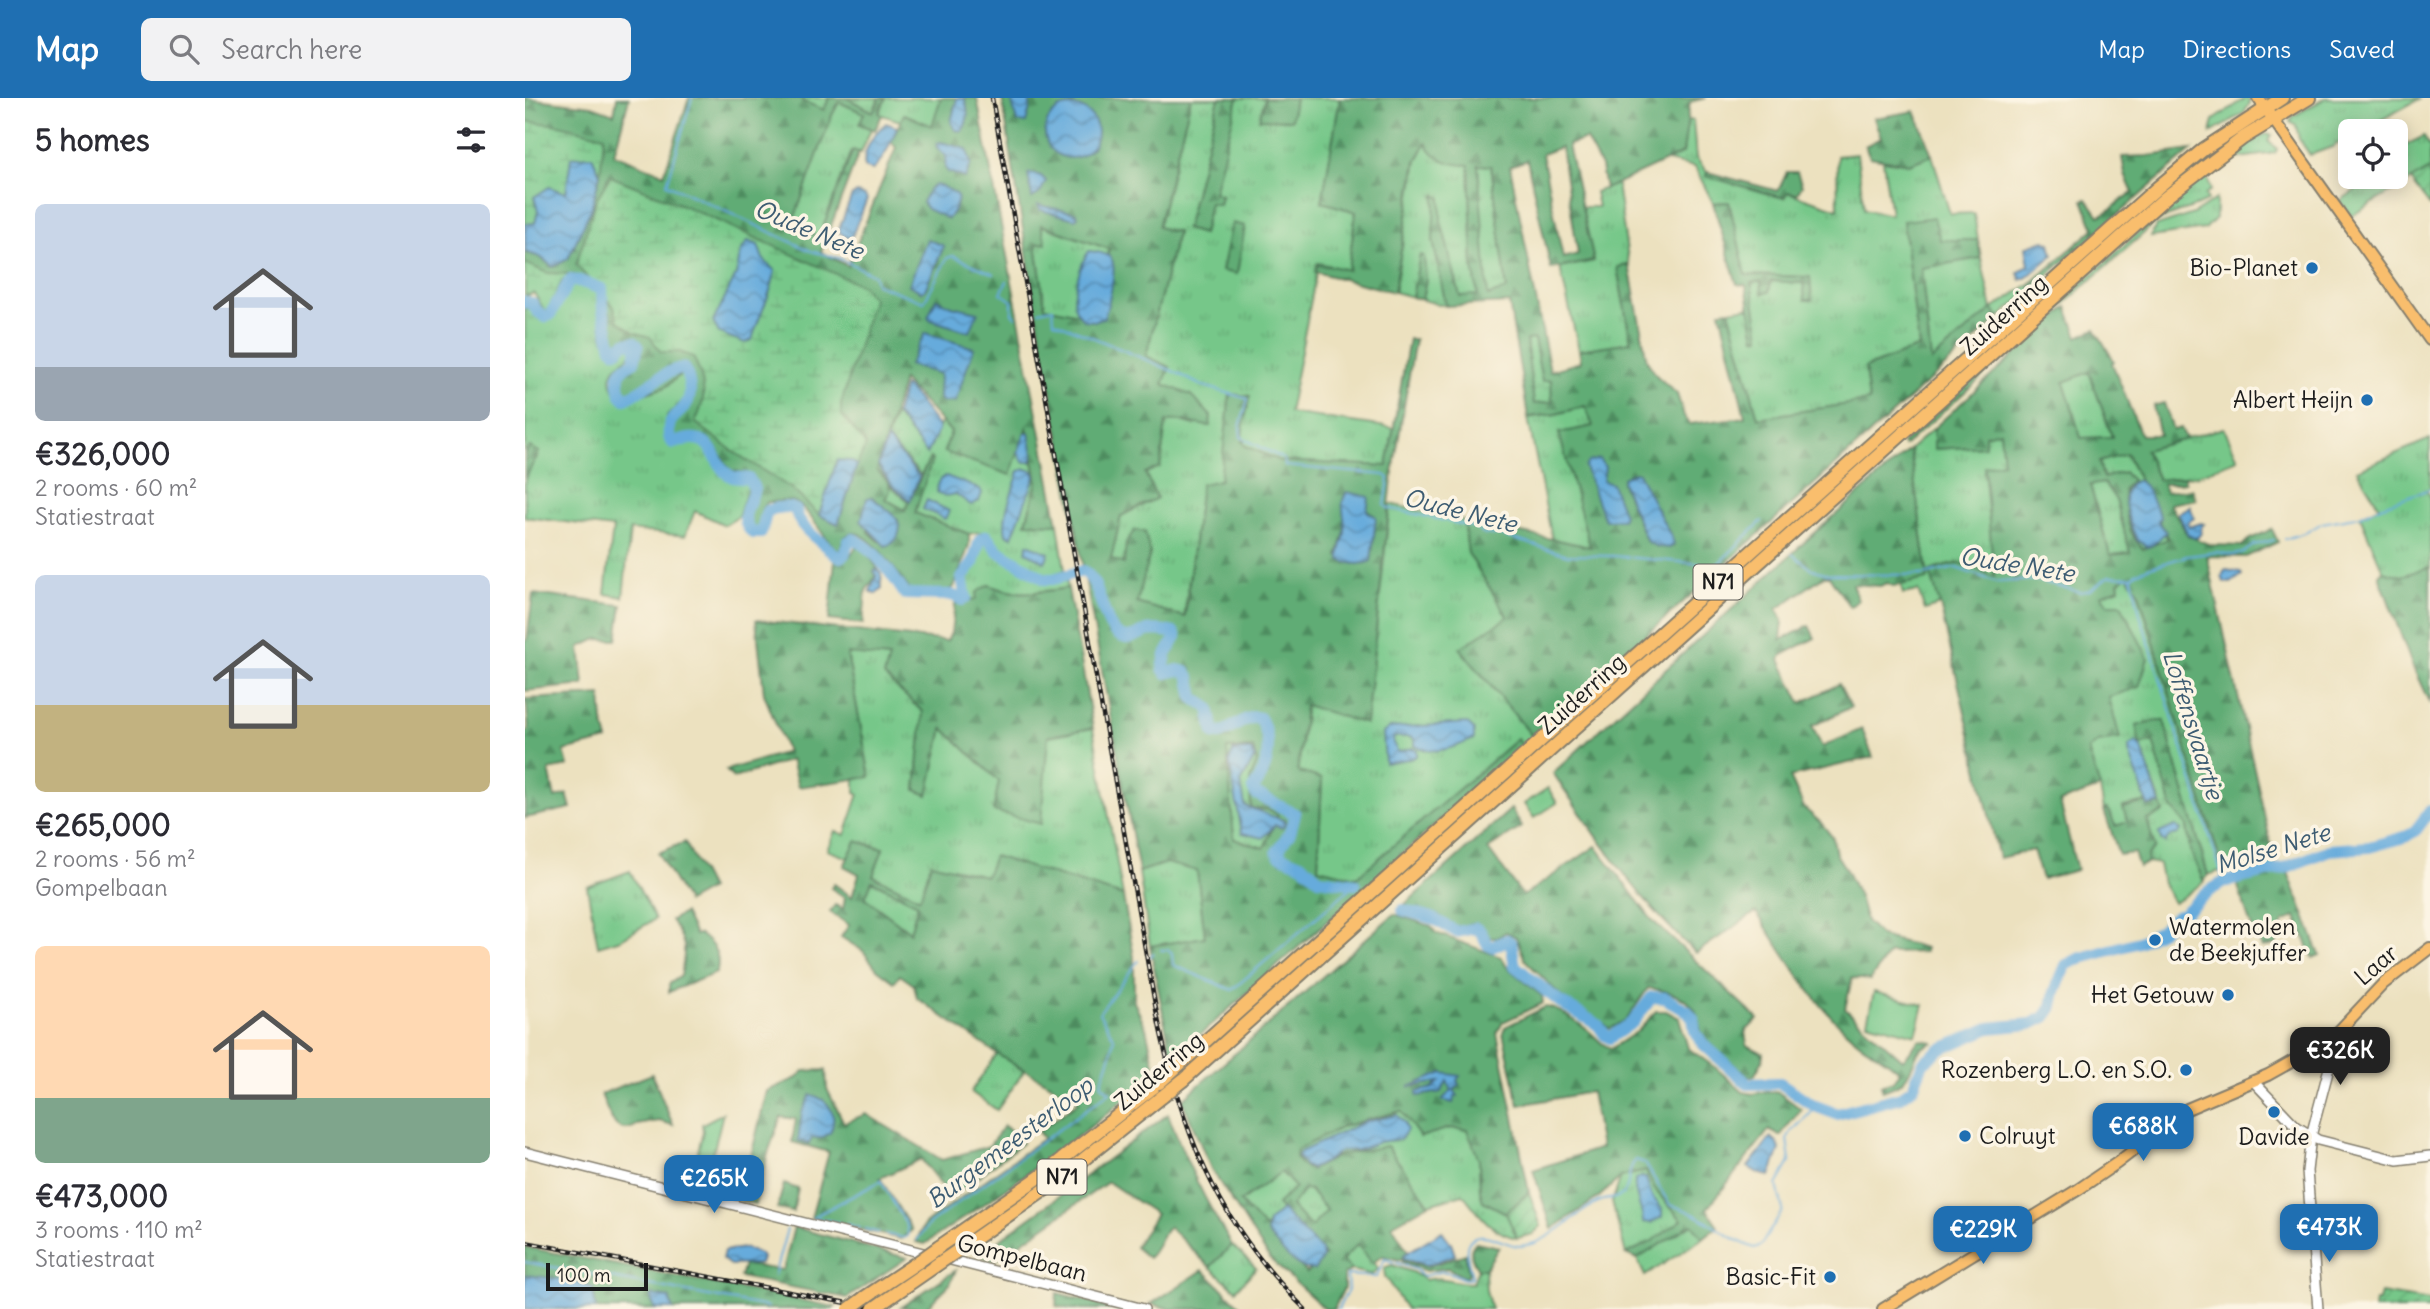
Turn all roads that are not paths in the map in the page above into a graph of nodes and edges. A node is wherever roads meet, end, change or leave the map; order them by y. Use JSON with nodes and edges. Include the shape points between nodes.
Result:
{"nodes":[{"id":1,"x":2282,"y":98,"type":"edge"},
{"id":2,"x":2309,"y":98,"type":"edge"},
{"id":3,"x":2265,"y":108,"type":"edge"},
{"id":4,"x":2430,"y":340,"type":"edge"},
{"id":5,"x":2430,"y":948,"type":"edge"},
{"id":6,"x":2329,"y":1039,"type":"junction"},
{"id":7,"x":2253,"y":1081,"type":"junction"},
{"id":8,"x":2311,"y":1136,"type":"junction"},
{"id":9,"x":525,"y":1152,"type":"edge"},
{"id":10,"x":2430,"y":1156,"type":"edge"},
{"id":11,"x":878,"y":1305,"type":"edge"},
{"id":12,"x":849,"y":1309,"type":"edge"},
{"id":13,"x":1144,"y":1309,"type":"edge"},
{"id":14,"x":1882,"y":1309,"type":"edge"},
{"id":15,"x":2318,"y":1309,"type":"edge"}],
"edges":[{"from":1,"to":3,"type":"highway","name":"Zuiderring","number":"N71"},
{"from":2,"to":3,"type":"highway","name":"Zuiderring","number":"N71"},
{"from":3,"to":4,"type":"main road"},
{"from":3,"to":11,"type":"highway","name":"Zuiderring","number":"N71","bridge":true,"via":[[2219,155],[2166,197],[1183,1080],[1050,1186]]},
{"from":3,"to":12,"type":"highway","name":"Zuiderring","number":"N71","bridge":true,"via":[[2157,188],[1159,1083],[1041,1176]]},
{"from":5,"to":6,"type":"main road","name":"Laar","via":[[2383,984]]},
{"from":6,"to":7,"type":"main road","name":"Laar"},
{"from":6,"to":8,"type":"street","via":[[2333,1053]]},
{"from":7,"to":8,"type":"street","via":[[2295,1126]]},
{"from":7,"to":14,"type":"main road","name":"Laar","via":[[2187,1109],[2079,1189]]},
{"from":8,"to":10,"type":"street","via":[[2397,1160]]},
{"from":8,"to":15,"type":"street","via":[[2308,1182]]},
{"from":9,"to":13,"type":"street","name":"Gompelbaan"}]}
